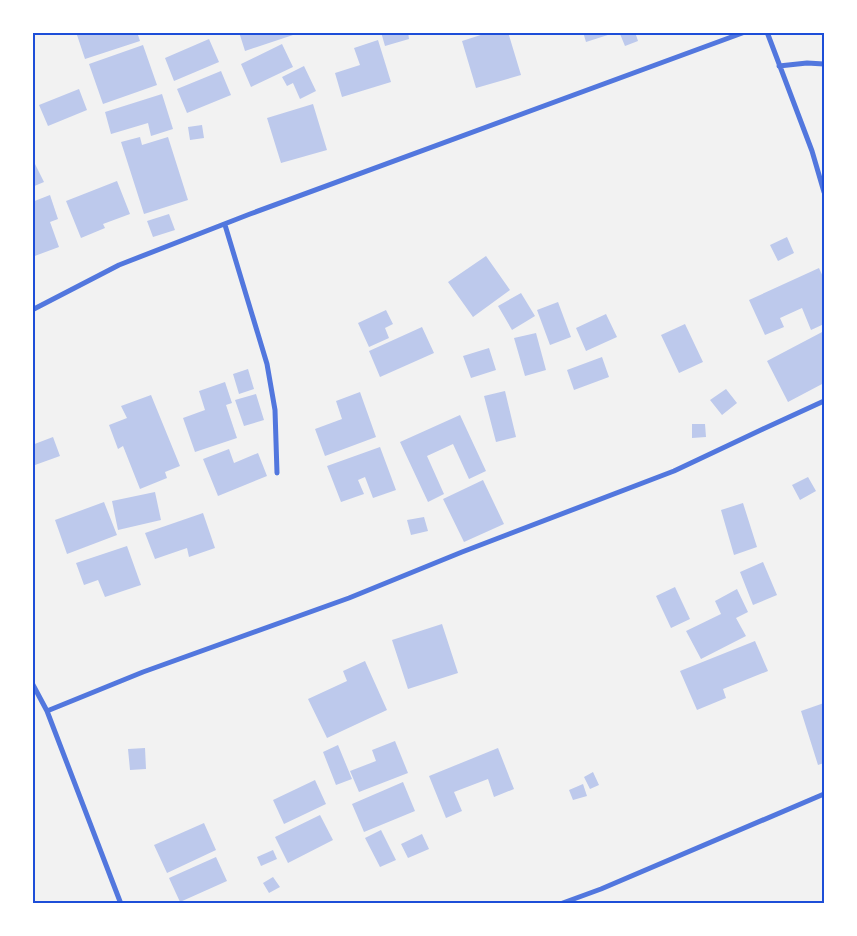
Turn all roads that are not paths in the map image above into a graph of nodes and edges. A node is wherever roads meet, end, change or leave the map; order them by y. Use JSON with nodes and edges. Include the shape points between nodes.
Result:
{"nodes":[{"id":1,"x":745,"y":32,"type":"edge"},
{"id":2,"x":766,"y":32,"type":"edge"},
{"id":3,"x":824,"y":64,"type":"edge"},
{"id":4,"x":779,"y":66,"type":"junction"},
{"id":5,"x":824,"y":192,"type":"edge"},
{"id":6,"x":225,"y":225,"type":"junction"},
{"id":7,"x":32,"y":310,"type":"edge"},
{"id":8,"x":824,"y":401,"type":"edge"},
{"id":9,"x":277,"y":473,"type":"dead end"},
{"id":10,"x":32,"y":682,"type":"edge"},
{"id":11,"x":46,"y":711,"type":"junction"},
{"id":12,"x":824,"y":794,"type":"edge"},
{"id":13,"x":121,"y":904,"type":"edge"},
{"id":14,"x":560,"y":904,"type":"edge"}],
"edges":[{"from":1,"to":6,"type":"street"},
{"from":2,"to":4,"type":"street"},
{"from":3,"to":4,"type":"street"},
{"from":4,"to":5,"type":"street"},
{"from":6,"to":7,"type":"street","via":[[119,265]]},
{"from":6,"to":9,"type":"street","via":[[267,364],[275,410]]},
{"from":8,"to":11,"type":"street","via":[[674,471],[349,598],[143,672]]},
{"from":10,"to":11,"type":"street"},
{"from":11,"to":13,"type":"street"},
{"from":12,"to":14,"type":"street"}]}
